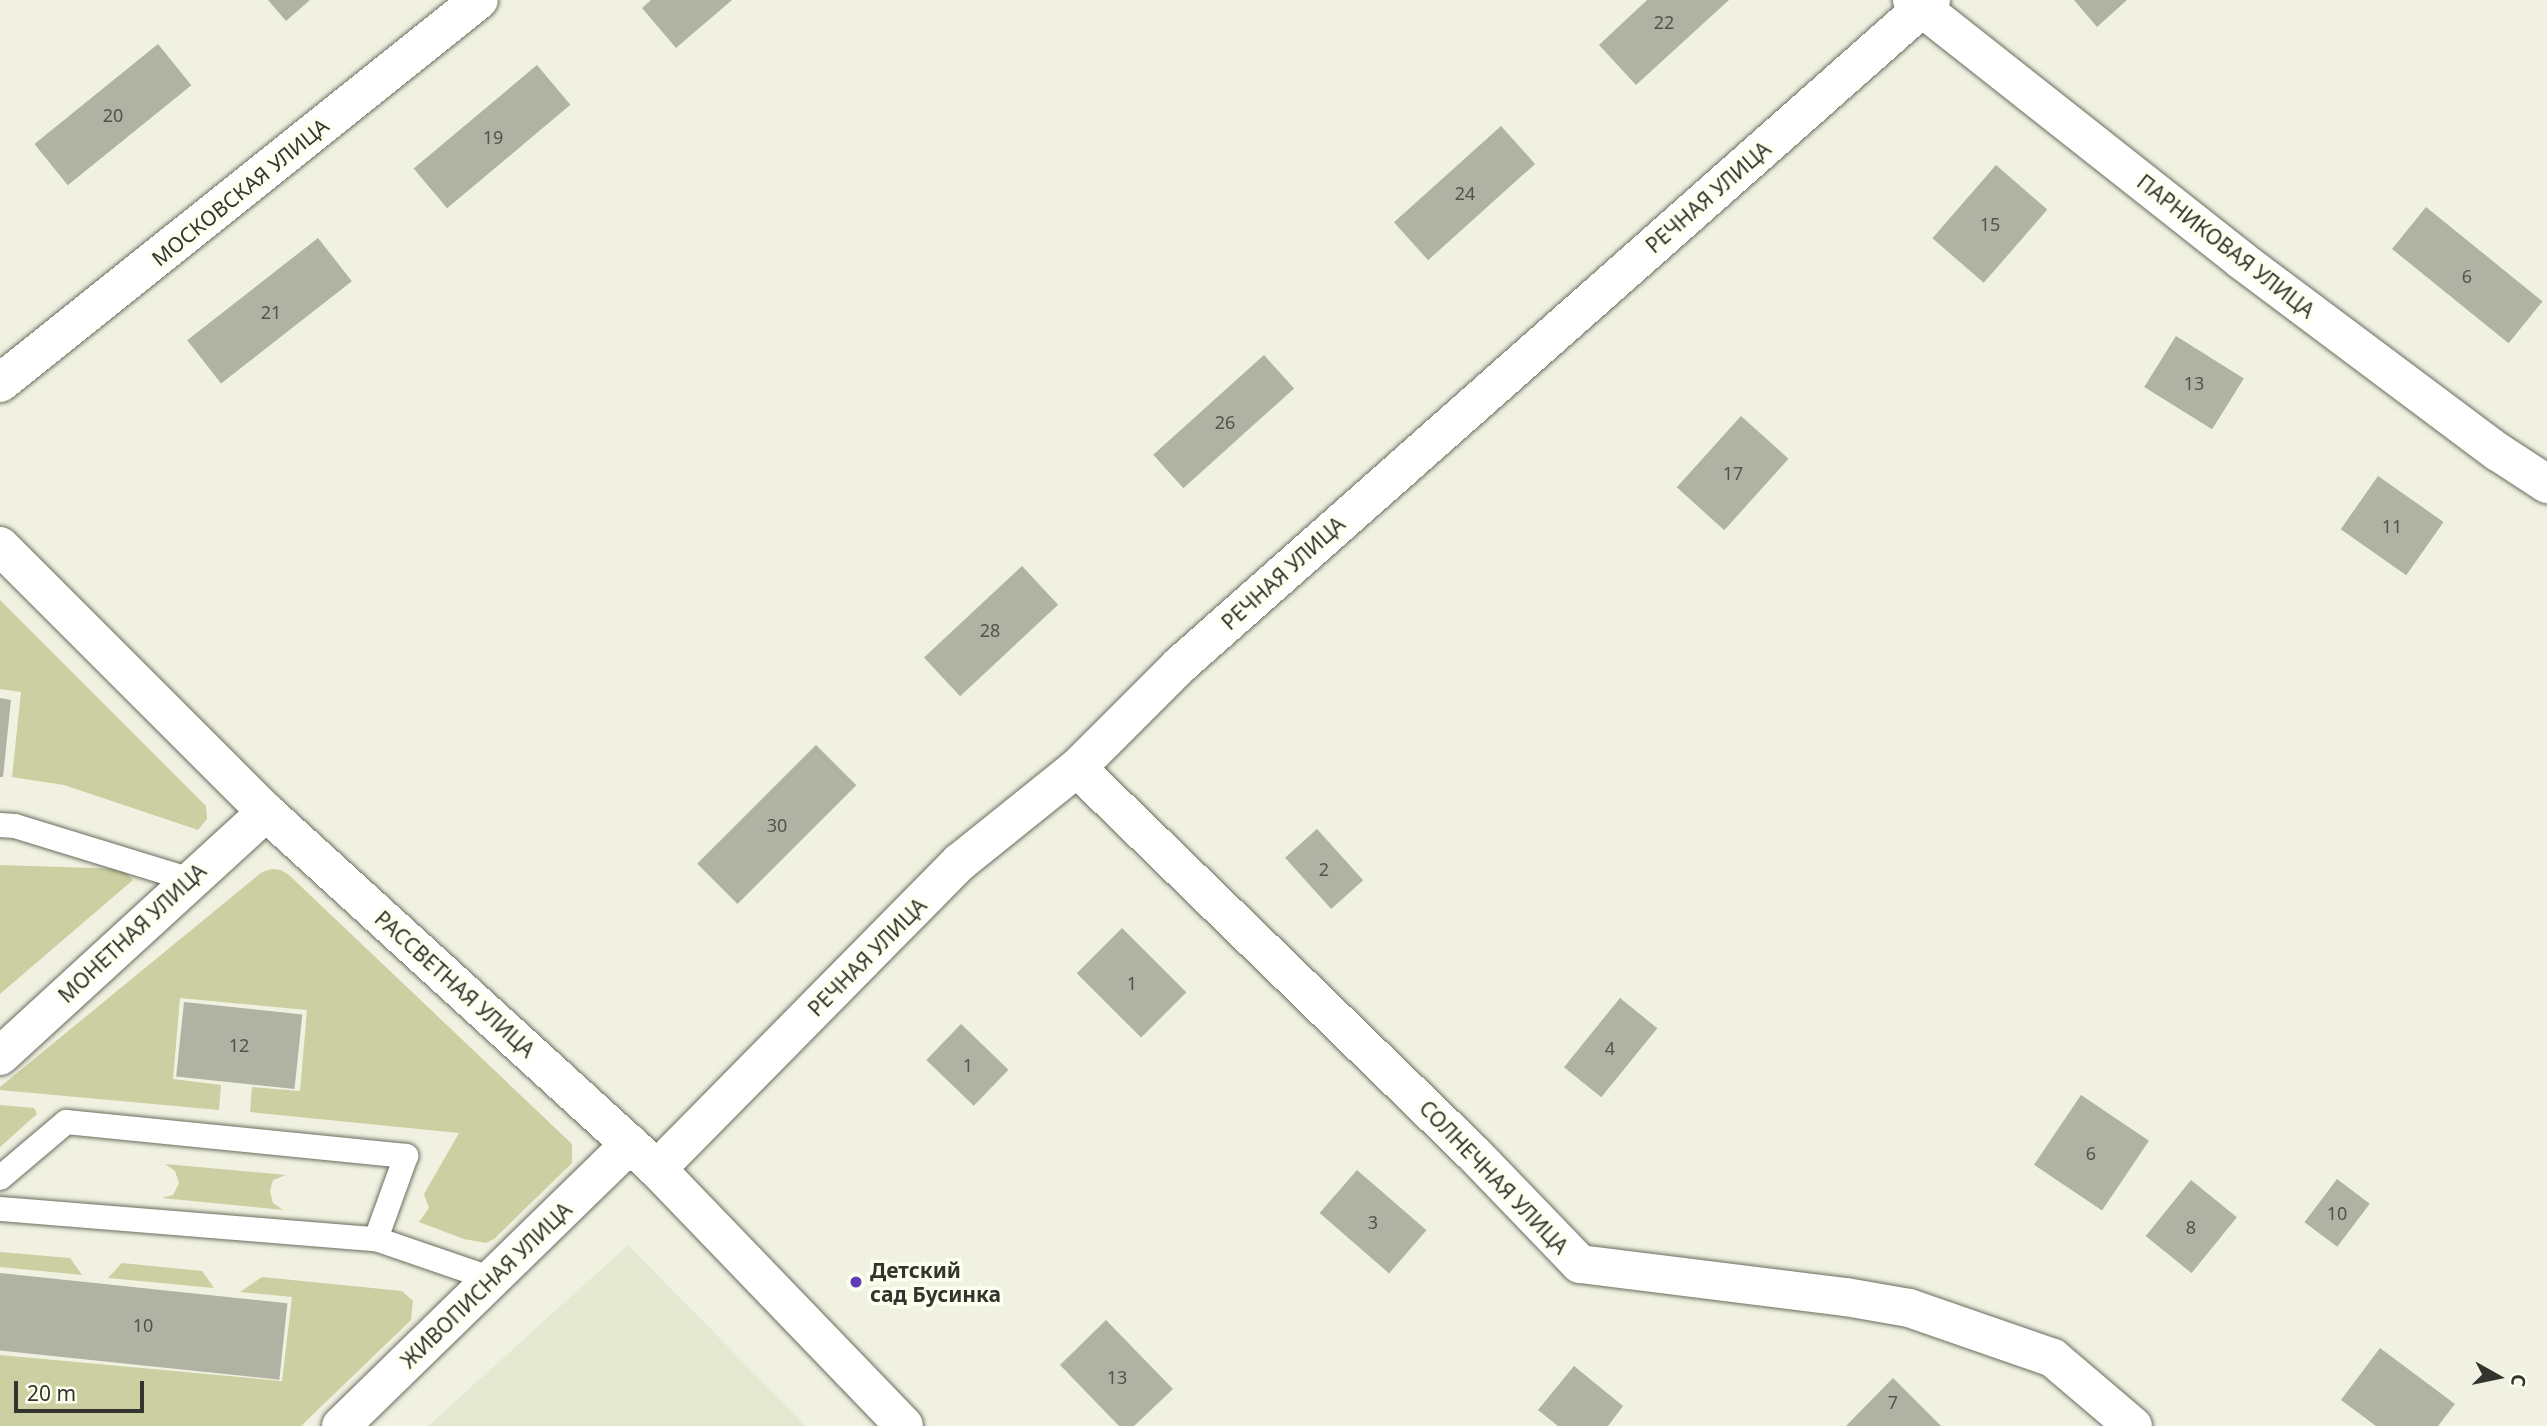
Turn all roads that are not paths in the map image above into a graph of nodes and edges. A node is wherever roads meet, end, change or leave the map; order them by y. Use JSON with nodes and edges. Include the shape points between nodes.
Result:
{"nodes":[{"id":1,"x":479,"y":0,"type":"edge"},
{"id":2,"x":1922,"y":3,"type":"edge"},
{"id":3,"x":0,"y":383,"type":"edge"},
{"id":4,"x":2547,"y":484,"type":"edge"},
{"id":5,"x":0,"y":546,"type":"edge"},
{"id":6,"x":1076,"y":768,"type":"junction"},
{"id":7,"x":266,"y":813,"type":"junction"},
{"id":8,"x":0,"y":825,"type":"edge"},
{"id":9,"x":190,"y":880,"type":"junction"},
{"id":10,"x":0,"y":1056,"type":"edge"},
{"id":11,"x":644,"y":1156,"type":"junction"},
{"id":12,"x":0,"y":1178,"type":"edge"},
{"id":13,"x":0,"y":1209,"type":"edge"},
{"id":14,"x":376,"y":1239,"type":"junction"},
{"id":15,"x":492,"y":1279,"type":"junction"},
{"id":16,"x":341,"y":1426,"type":"edge"},
{"id":17,"x":904,"y":1426,"type":"edge"},
{"id":18,"x":2133,"y":1426,"type":"edge"}],
"edges":[{"from":1,"to":3,"type":"street","name":"МОСКОВСКАЯ УЛИЦА"},
{"from":2,"to":4,"type":"street","name":"ПАРНИКОВАЯ УЛИЦА","via":[[2241,260]]},
{"from":2,"to":6,"type":"street","name":"РЕЧНАЯ УЛИЦА","via":[[1232,618]]},
{"from":5,"to":7,"type":"street","name":"РАССВЕТНАЯ УЛИЦА"},
{"from":6,"to":11,"type":"street","name":"РЕЧНАЯ УЛИЦА","via":[[960,862]]},
{"from":6,"to":18,"type":"street","name":"СОЛНЕЧНАЯ УЛИЦА","via":[[1436,1117],[1580,1264],[1909,1308],[2053,1359]]},
{"from":7,"to":9,"type":"street","name":"МОНЕТНАЯ УЛИЦА"},
{"from":7,"to":11,"type":"street","name":"РАССВЕТНАЯ УЛИЦА"},
{"from":8,"to":9,"type":"lane"},
{"from":9,"to":10,"type":"street","name":"МОНЕТНАЯ УЛИЦА"},
{"from":11,"to":15,"type":"street","name":"ЖИВОПИСНАЯ УЛИЦА"},
{"from":11,"to":17,"type":"street","name":"РАССВЕТНАЯ УЛИЦА"},
{"from":12,"to":14,"type":"lane","via":[[66,1122],[406,1156]]},
{"from":13,"to":14,"type":"lane"},
{"from":14,"to":15,"type":"lane"},
{"from":15,"to":16,"type":"street","name":"ЖИВОПИСНАЯ УЛИЦА"}]}
